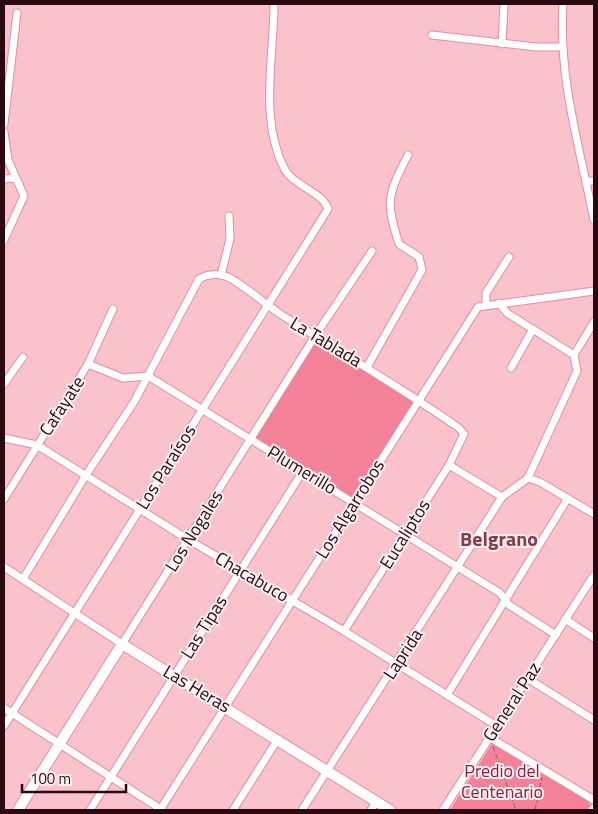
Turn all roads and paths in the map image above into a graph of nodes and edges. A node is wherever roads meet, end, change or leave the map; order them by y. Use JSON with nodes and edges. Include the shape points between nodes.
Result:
{"nodes":[{"id":1,"x":274,"y":4,"type":"edge"},
{"id":2,"x":504,"y":4,"type":"edge"},
{"id":3,"x":562,"y":4,"type":"edge"},
{"id":4,"x":16,"y":13,"type":"dead end"},
{"id":5,"x":432,"y":35,"type":"dead end"},
{"id":6,"x":502,"y":44,"type":"junction"},
{"id":7,"x":563,"y":47,"type":"junction"},
{"id":8,"x":4,"y":124,"type":"edge"},
{"id":9,"x":4,"y":132,"type":"edge"},
{"id":10,"x":408,"y":155,"type":"dead end"},
{"id":11,"x":4,"y":178,"type":"edge"},
{"id":12,"x":15,"y":178,"type":"junction"},
{"id":13,"x":586,"y":181,"type":"junction"},
{"id":14,"x":594,"y":181,"type":"edge"},
{"id":15,"x":229,"y":216,"type":"dead end"},
{"id":16,"x":594,"y":220,"type":"edge"},
{"id":17,"x":4,"y":240,"type":"edge"},
{"id":18,"x":372,"y":252,"type":"dead end"},
{"id":19,"x":509,"y":257,"type":"dead end"},
{"id":20,"x":221,"y":275,"type":"junction"},
{"id":21,"x":594,"y":291,"type":"edge"},
{"id":22,"x":499,"y":303,"type":"junction"},
{"id":23,"x":486,"y":305,"type":"junction"},
{"id":24,"x":267,"y":306,"type":"junction"},
{"id":25,"x":113,"y":309,"type":"dead end"},
{"id":26,"x":594,"y":322,"type":"edge"},
{"id":27,"x":533,"y":330,"type":"junction"},
{"id":28,"x":315,"y":336,"type":"junction"},
{"id":29,"x":574,"y":356,"type":"junction"},
{"id":30,"x":23,"y":357,"type":"dead end"},
{"id":31,"x":88,"y":364,"type":"junction"},
{"id":32,"x":367,"y":366,"type":"junction"},
{"id":33,"x":511,"y":368,"type":"dead end"},
{"id":34,"x":148,"y":376,"type":"junction"},
{"id":35,"x":4,"y":384,"type":"edge"},
{"id":36,"x":420,"y":400,"type":"junction"},
{"id":37,"x":201,"y":410,"type":"junction"},
{"id":38,"x":464,"y":437,"type":"joint"},
{"id":39,"x":4,"y":438,"type":"edge"},
{"id":40,"x":251,"y":440,"type":"junction"},
{"id":41,"x":37,"y":445,"type":"junction"},
{"id":42,"x":449,"y":465,"type":"junction"},
{"id":43,"x":304,"y":471,"type":"junction"},
{"id":44,"x":86,"y":475,"type":"junction"},
{"id":45,"x":528,"y":478,"type":"junction"},
{"id":46,"x":502,"y":497,"type":"junction"},
{"id":47,"x":568,"y":498,"type":"junction"},
{"id":48,"x":4,"y":499,"type":"edge"},
{"id":49,"x":354,"y":501,"type":"junction"},
{"id":50,"x":140,"y":508,"type":"junction"},
{"id":51,"x":594,"y":514,"type":"edge"},
{"id":52,"x":405,"y":534,"type":"junction"},
{"id":53,"x":189,"y":540,"type":"junction"},
{"id":54,"x":4,"y":567,"type":"edge"},
{"id":55,"x":458,"y":568,"type":"junction"},
{"id":56,"x":240,"y":570,"type":"junction"},
{"id":57,"x":594,"y":574,"type":"edge"},
{"id":58,"x":23,"y":579,"type":"junction"},
{"id":59,"x":293,"y":600,"type":"junction"},
{"id":60,"x":505,"y":600,"type":"junction"},
{"id":61,"x":74,"y":613,"type":"junction"},
{"id":62,"x":565,"y":620,"type":"junction"},
{"id":63,"x":344,"y":631,"type":"junction"},
{"id":64,"x":556,"y":635,"type":"junction"},
{"id":65,"x":594,"y":638,"type":"edge"},
{"id":66,"x":122,"y":644,"type":"junction"},
{"id":67,"x":396,"y":664,"type":"junction"},
{"id":68,"x":173,"y":675,"type":"junction"},
{"id":69,"x":527,"y":678,"type":"junction"},
{"id":70,"x":447,"y":696,"type":"junction"},
{"id":71,"x":226,"y":707,"type":"junction"},
{"id":72,"x":4,"y":708,"type":"edge"},
{"id":73,"x":12,"y":713,"type":"junction"},
{"id":74,"x":594,"y":720,"type":"edge"},
{"id":75,"x":4,"y":726,"type":"edge"},
{"id":76,"x":496,"y":726,"type":"junction"},
{"id":77,"x":489,"y":737,"type":"junction"},
{"id":78,"x":278,"y":739,"type":"junction"},
{"id":79,"x":59,"y":745,"type":"junction"},
{"id":80,"x":541,"y":768,"type":"junction"},
{"id":81,"x":327,"y":770,"type":"junction"},
{"id":82,"x":111,"y":778,"type":"junction"},
{"id":83,"x":594,"y":800,"type":"edge"},
{"id":84,"x":374,"y":806,"type":"edge"},
{"id":85,"x":516,"y":809,"type":"edge"},
{"id":86,"x":18,"y":810,"type":"edge"},
{"id":87,"x":90,"y":810,"type":"edge"},
{"id":88,"x":161,"y":810,"type":"edge"},
{"id":89,"x":233,"y":810,"type":"edge"},
{"id":90,"x":302,"y":810,"type":"edge"},
{"id":91,"x":390,"y":810,"type":"edge"},
{"id":92,"x":443,"y":810,"type":"edge"},
{"id":93,"x":535,"y":810,"type":"edge"}],
"edges":[{"from":1,"to":24,"type":"street","name":"Los Paraísos","via":[[270,107],[278,153],[285,170],[301,186],[322,199],[328,209]]},
{"from":2,"to":6,"type":"street"},
{"from":3,"to":7,"type":"street"},
{"from":4,"to":8,"type":"street"},
{"from":5,"to":6,"type":"street"},
{"from":6,"to":7,"type":"street"},
{"from":7,"to":13,"type":"street","via":[[575,132]]},
{"from":9,"to":12,"type":"street","via":[[8,160]]},
{"from":10,"to":32,"type":"street","via":[[390,194],[391,221],[399,244],[419,257],[422,270]]},
{"from":11,"to":12,"type":"street"},
{"from":12,"to":17,"type":"street","via":[[24,201]]},
{"from":13,"to":14,"type":"street"},
{"from":13,"to":16,"type":"street"},
{"from":15,"to":20,"type":"street","via":[[230,239]]},
{"from":18,"to":28,"type":"street","name":"Los Nogales"},
{"from":19,"to":23,"type":"street","via":[[486,293]]},
{"from":20,"to":24,"type":"street","name":"La Tablada"},
{"from":20,"to":34,"type":"street","via":[[206,275],[199,279]]},
{"from":21,"to":22,"type":"street"},
{"from":22,"to":23,"type":"street"},
{"from":22,"to":27,"type":"street","via":[[502,310]]},
{"from":23,"to":36,"type":"street","name":"Los Algarrobos","via":[[478,307],[471,317]]},
{"from":24,"to":28,"type":"street","name":"La Tablada"},
{"from":24,"to":37,"type":"street","name":"Los Paraísos"},
{"from":25,"to":31,"type":"street","name":"Cafayate"},
{"from":26,"to":29,"type":"street"},
{"from":27,"to":29,"type":"street"},
{"from":27,"to":33,"type":"street"},
{"from":28,"to":32,"type":"street","name":"La Tablada"},
{"from":28,"to":40,"type":"street","name":"Los Nogales"},
{"from":29,"to":45,"type":"street","via":[[577,371]]},
{"from":30,"to":35,"type":"street"},
{"from":31,"to":34,"type":"street","via":[[123,378]]},
{"from":31,"to":41,"type":"street","name":"Cafayate"},
{"from":32,"to":36,"type":"street","name":"La Tablada"},
{"from":34,"to":37,"type":"street","name":"Plumerillo"},
{"from":34,"to":44,"type":"street"},
{"from":36,"to":38,"type":"street","name":"La Tablada","via":[[463,431]]},
{"from":36,"to":49,"type":"street","name":"Los Algarrobos"},
{"from":37,"to":40,"type":"street","name":"Plumerillo"},
{"from":37,"to":50,"type":"street","name":"Los Paraísos"},
{"from":38,"to":42,"type":"street","name":"Eucaliptos"},
{"from":39,"to":41,"type":"street","name":"Chacabuco"},
{"from":40,"to":43,"type":"street","name":"Plumerillo"},
{"from":40,"to":53,"type":"street","name":"Los Nogales"},
{"from":41,"to":44,"type":"street","name":"Chacabuco"},
{"from":41,"to":48,"type":"street","name":"Cafayate"},
{"from":42,"to":46,"type":"street"},
{"from":42,"to":52,"type":"street","name":"Eucaliptos"},
{"from":43,"to":49,"type":"street","name":"Plumerillo"},
{"from":43,"to":56,"type":"street","name":"Las Tipas"},
{"from":44,"to":50,"type":"street","name":"Chacabuco"},
{"from":44,"to":58,"type":"street"},
{"from":45,"to":46,"type":"street"},
{"from":45,"to":47,"type":"street"},
{"from":46,"to":55,"type":"street","name":"Laprida"},
{"from":47,"to":51,"type":"street"},
{"from":47,"to":60,"type":"street"},
{"from":49,"to":52,"type":"street","name":"Plumerillo"},
{"from":49,"to":59,"type":"street","name":"Los Algarrobos"},
{"from":50,"to":53,"type":"street","name":"Chacabuco"},
{"from":50,"to":61,"type":"street","name":"Los Paraísos"},
{"from":52,"to":55,"type":"street","name":"Plumerillo"},
{"from":52,"to":63,"type":"street","name":"Eucaliptos"},
{"from":53,"to":56,"type":"street","name":"Chacabuco"},
{"from":53,"to":66,"type":"street","name":"Los Nogales"},
{"from":54,"to":58,"type":"street","name":"Las Heras"},
{"from":55,"to":60,"type":"street","name":"Plumerillo"},
{"from":55,"to":67,"type":"street","name":"Laprida"},
{"from":56,"to":59,"type":"street","name":"Chacabuco"},
{"from":56,"to":68,"type":"street","name":"Las Tipas"},
{"from":57,"to":62,"type":"street","name":"General Paz"},
{"from":58,"to":61,"type":"street","name":"Las Heras"},
{"from":59,"to":63,"type":"street","name":"Chacabuco"},
{"from":59,"to":71,"type":"street","name":"Los Algarrobos"},
{"from":60,"to":64,"type":"street","name":"Plumerillo"},
{"from":60,"to":70,"type":"street"},
{"from":61,"to":66,"type":"street","name":"Las Heras"},
{"from":61,"to":73,"type":"street","name":"Los Paraísos"},
{"from":62,"to":64,"type":"street","name":"General Paz"},
{"from":62,"to":65,"type":"street"},
{"from":63,"to":67,"type":"street","name":"Chacabuco"},
{"from":64,"to":69,"type":"street","name":"General Paz"},
{"from":66,"to":68,"type":"street","name":"Las Heras"},
{"from":66,"to":79,"type":"street","name":"Los Nogales"},
{"from":67,"to":70,"type":"street","name":"Chacabuco"},
{"from":67,"to":81,"type":"street","name":"Laprida"},
{"from":68,"to":71,"type":"street","name":"Las Heras"},
{"from":68,"to":82,"type":"street","name":"Las Tipas"},
{"from":69,"to":74,"type":"street"},
{"from":69,"to":76,"type":"street","name":"General Paz"},
{"from":70,"to":76,"type":"street","name":"Chacabuco"},
{"from":71,"to":78,"type":"street","name":"Las Heras"},
{"from":71,"to":88,"type":"street","name":"Los Algarrobos"},
{"from":72,"to":73,"type":"street"},
{"from":73,"to":75,"type":"street","name":"Los Paraísos"},
{"from":73,"to":79,"type":"street"},
{"from":76,"to":77,"type":"street","name":"General Paz"},
{"from":77,"to":80,"type":"street"},
{"from":77,"to":85,"type":"path"},
{"from":77,"to":92,"type":"street","name":"General Paz"},
{"from":78,"to":81,"type":"street","name":"Las Heras"},
{"from":78,"to":89,"type":"street"},
{"from":79,"to":82,"type":"street"},
{"from":79,"to":86,"type":"street","name":"Los Nogales"},
{"from":80,"to":83,"type":"street"},
{"from":80,"to":93,"type":"path","via":[[542,782]]},
{"from":81,"to":84,"type":"street","name":"Las Heras"},
{"from":81,"to":90,"type":"street","name":"Laprida"},
{"from":82,"to":87,"type":"street","name":"Las Tipas"},
{"from":82,"to":88,"type":"street"},
{"from":84,"to":91,"type":"street","name":"Las Heras"}]}
